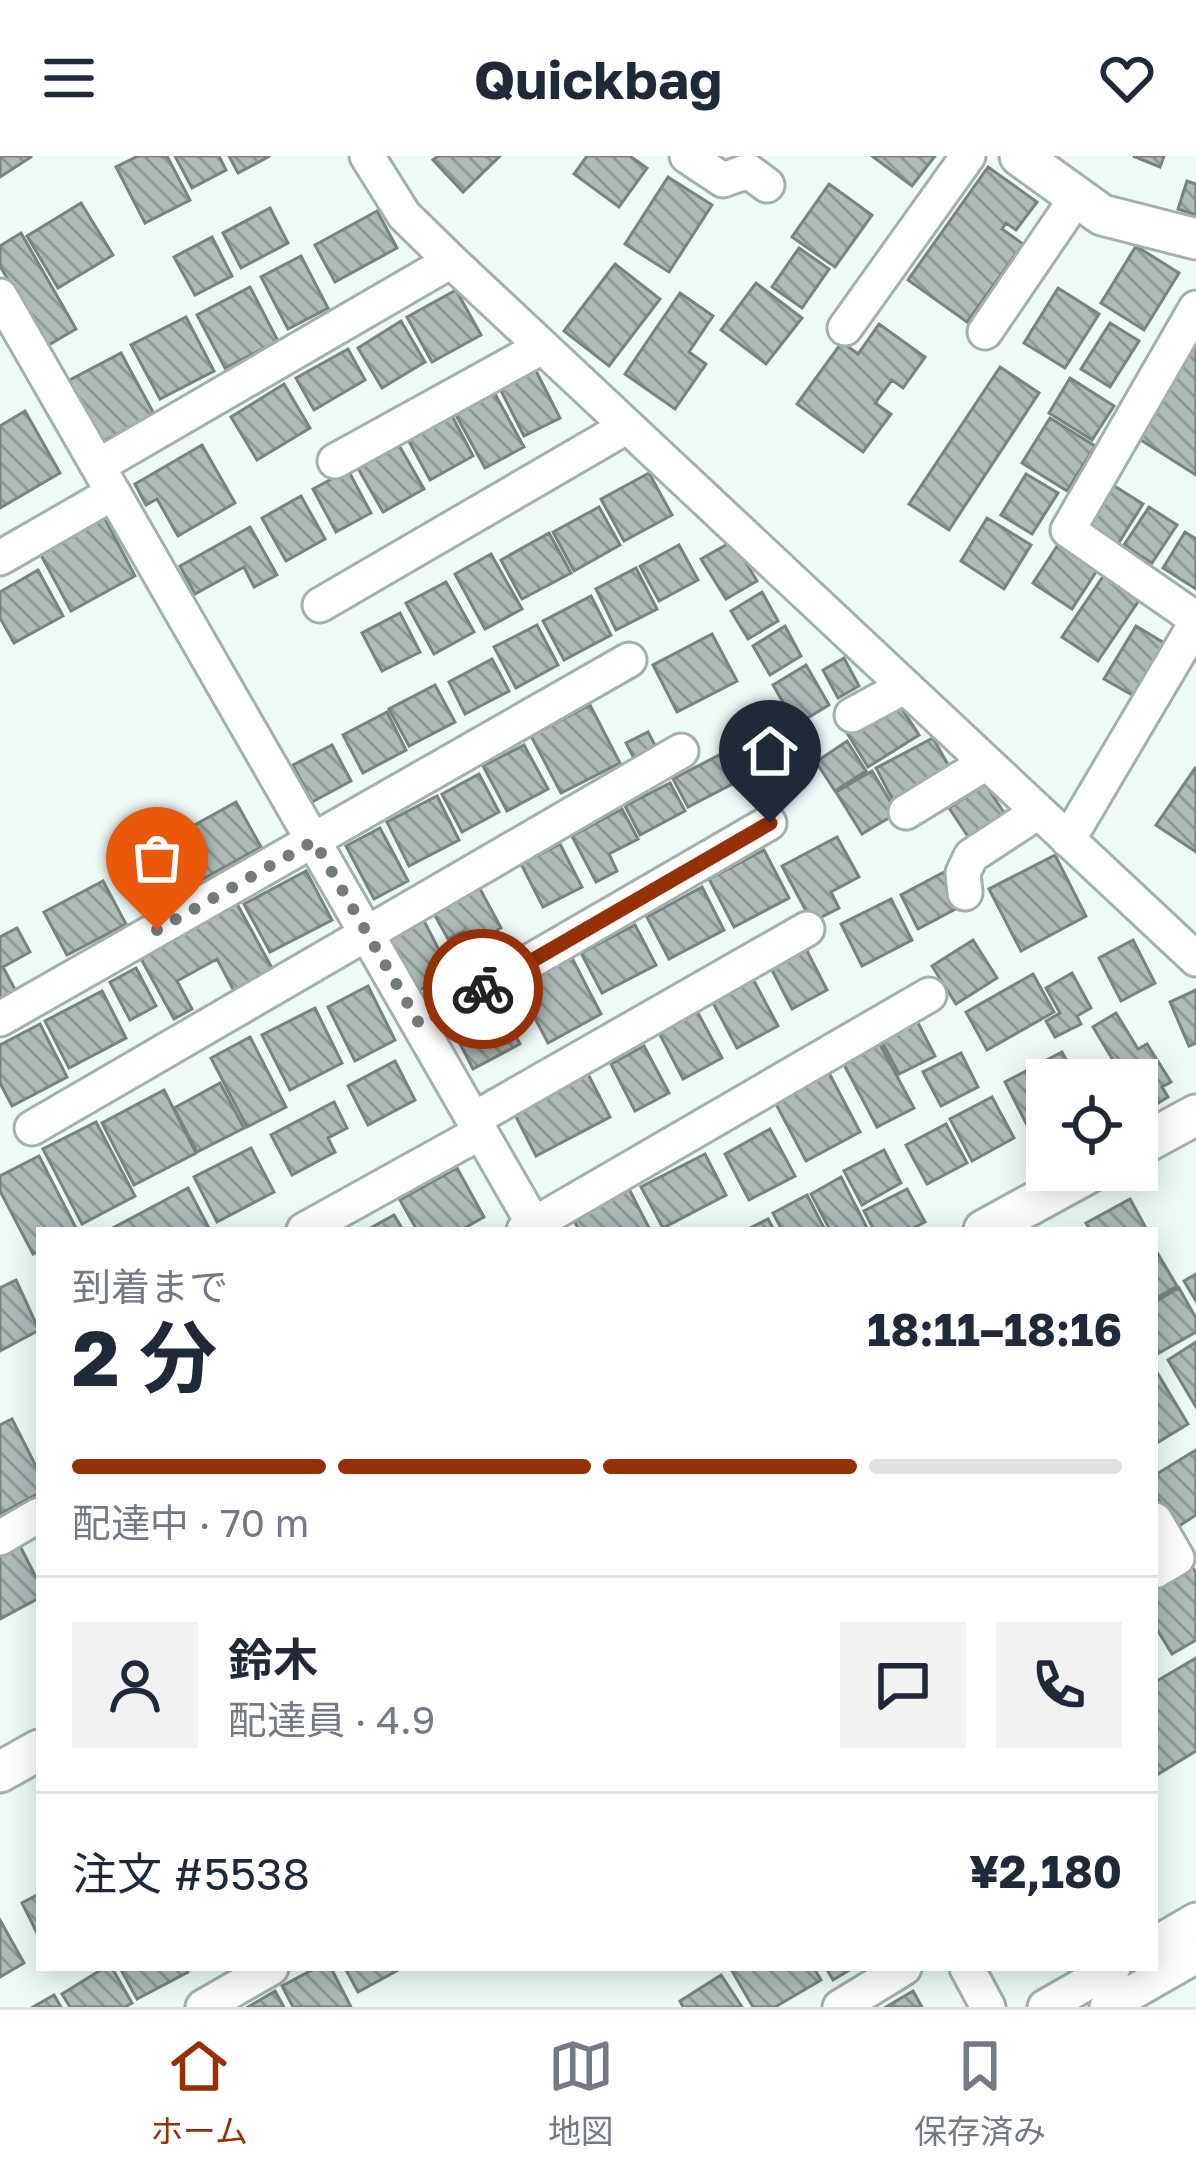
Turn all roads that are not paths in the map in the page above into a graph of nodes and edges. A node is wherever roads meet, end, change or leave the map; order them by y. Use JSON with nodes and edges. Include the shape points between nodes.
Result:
{"nodes":[{"id":1,"x":367,"y":156,"type":"edge"},
{"id":2,"x":687,"y":156,"type":"edge"},
{"id":3,"x":968,"y":156,"type":"edge"},
{"id":4,"x":1020,"y":156,"type":"edge"},
{"id":5,"x":758,"y":170,"type":"edge"},
{"id":6,"x":1077,"y":196,"type":"junction"},
{"id":7,"x":1196,"y":238,"type":"edge"},
{"id":8,"x":451,"y":261,"type":"junction"},
{"id":9,"x":0,"y":296,"type":"edge"},
{"id":10,"x":1196,"y":308,"type":"edge"},
{"id":11,"x":845,"y":328,"type":"dead end"},
{"id":12,"x":985,"y":332,"type":"dead end"},
{"id":13,"x":540,"y":348,"type":"junction"},
{"id":14,"x":626,"y":428,"type":"junction"},
{"id":15,"x":335,"y":461,"type":"dead end"},
{"id":16,"x":106,"y":479,"type":"junction"},
{"id":17,"x":0,"y":558,"type":"edge"},
{"id":18,"x":320,"y":605,"type":"dead end"},
{"id":19,"x":1196,"y":621,"type":"edge"},
{"id":20,"x":629,"y":660,"type":"dead end"},
{"id":21,"x":904,"y":687,"type":"junction"},
{"id":22,"x":852,"y":716,"type":"dead end"},
{"id":23,"x":681,"y":751,"type":"dead end"},
{"id":24,"x":986,"y":764,"type":"junction"},
{"id":25,"x":906,"y":812,"type":"dead end"},
{"id":26,"x":1038,"y":812,"type":"junction"},
{"id":27,"x":770,"y":823,"type":"dead end"},
{"id":28,"x":1068,"y":840,"type":"junction"},
{"id":29,"x":314,"y":841,"type":"junction"},
{"id":30,"x":965,"y":893,"type":"dead end"},
{"id":31,"x":807,"y":929,"type":"dead end"},
{"id":32,"x":367,"y":934,"type":"junction"},
{"id":33,"x":1196,"y":959,"type":"edge"},
{"id":34,"x":929,"y":995,"type":"dead end"},
{"id":35,"x":0,"y":1019,"type":"edge"},
{"id":36,"x":420,"y":1025,"type":"junction"},
{"id":37,"x":1196,"y":1114,"type":"edge"},
{"id":38,"x":477,"y":1125,"type":"junction"},
{"id":39,"x":32,"y":1128,"type":"dead end"},
{"id":40,"x":1158,"y":1135,"type":"edge"},
{"id":41,"x":1056,"y":1191,"type":"edge"},
{"id":42,"x":309,"y":1227,"type":"edge"},
{"id":43,"x":531,"y":1227,"type":"edge"},
{"id":44,"x":534,"y":1227,"type":"edge"},
{"id":45,"x":990,"y":1227,"type":"edge"},
{"id":46,"x":36,"y":1517,"type":"edge"},
{"id":47,"x":1158,"y":1525,"type":"edge"},
{"id":48,"x":0,"y":1538,"type":"edge"},
{"id":49,"x":1158,"y":1569,"type":"edge"},
{"id":50,"x":36,"y":1752,"type":"edge"},
{"id":51,"x":0,"y":1772,"type":"edge"},
{"id":52,"x":1196,"y":1920,"type":"edge"},
{"id":53,"x":1158,"y":1942,"type":"edge"},
{"id":54,"x":1196,"y":1956,"type":"edge"},
{"id":55,"x":266,"y":1971,"type":"edge"},
{"id":56,"x":899,"y":1971,"type":"edge"},
{"id":57,"x":969,"y":1971,"type":"edge"},
{"id":58,"x":1108,"y":1971,"type":"edge"},
{"id":59,"x":203,"y":2007,"type":"edge"},
{"id":60,"x":840,"y":2007,"type":"edge"},
{"id":61,"x":988,"y":2007,"type":"edge"},
{"id":62,"x":1045,"y":2007,"type":"edge"},
{"id":63,"x":1107,"y":2007,"type":"edge"}],
"edges":[{"from":1,"to":8,"type":"street","via":[[404,215]]},
{"from":2,"to":5,"type":"street","via":[[723,180]]},
{"from":3,"to":11,"type":"street"},
{"from":4,"to":6,"type":"street"},
{"from":6,"to":7,"type":"street","via":[[1102,215]]},
{"from":6,"to":12,"type":"street"},
{"from":8,"to":13,"type":"street"},
{"from":8,"to":16,"type":"street"},
{"from":9,"to":16,"type":"street"},
{"from":10,"to":19,"type":"street","via":[[1068,530]]},
{"from":13,"to":14,"type":"street"},
{"from":13,"to":15,"type":"street"},
{"from":14,"to":18,"type":"street"},
{"from":14,"to":21,"type":"street"},
{"from":16,"to":17,"type":"street"},
{"from":16,"to":29,"type":"street"},
{"from":19,"to":28,"type":"street"},
{"from":20,"to":29,"type":"street"},
{"from":21,"to":22,"type":"street"},
{"from":21,"to":24,"type":"street"},
{"from":23,"to":32,"type":"street"},
{"from":24,"to":25,"type":"street"},
{"from":24,"to":26,"type":"street"},
{"from":26,"to":28,"type":"street"},
{"from":26,"to":30,"type":"street","via":[[971,856]]},
{"from":27,"to":36,"type":"street"},
{"from":28,"to":33,"type":"street"},
{"from":29,"to":32,"type":"street"},
{"from":29,"to":35,"type":"street"},
{"from":31,"to":38,"type":"street"},
{"from":32,"to":36,"type":"street"},
{"from":32,"to":39,"type":"street"},
{"from":34,"to":44,"type":"street"},
{"from":36,"to":38,"type":"street"},
{"from":37,"to":40,"type":"street"},
{"from":38,"to":42,"type":"street"},
{"from":38,"to":43,"type":"street"},
{"from":41,"to":45,"type":"street"},
{"from":46,"to":48,"type":"street"},
{"from":47,"to":49,"type":"street","via":[[1177,1558]]},
{"from":50,"to":51,"type":"street"},
{"from":52,"to":53,"type":"street"},
{"from":54,"to":63,"type":"street"},
{"from":55,"to":59,"type":"street"},
{"from":56,"to":60,"type":"street"},
{"from":57,"to":61,"type":"street"},
{"from":58,"to":62,"type":"street"}]}
